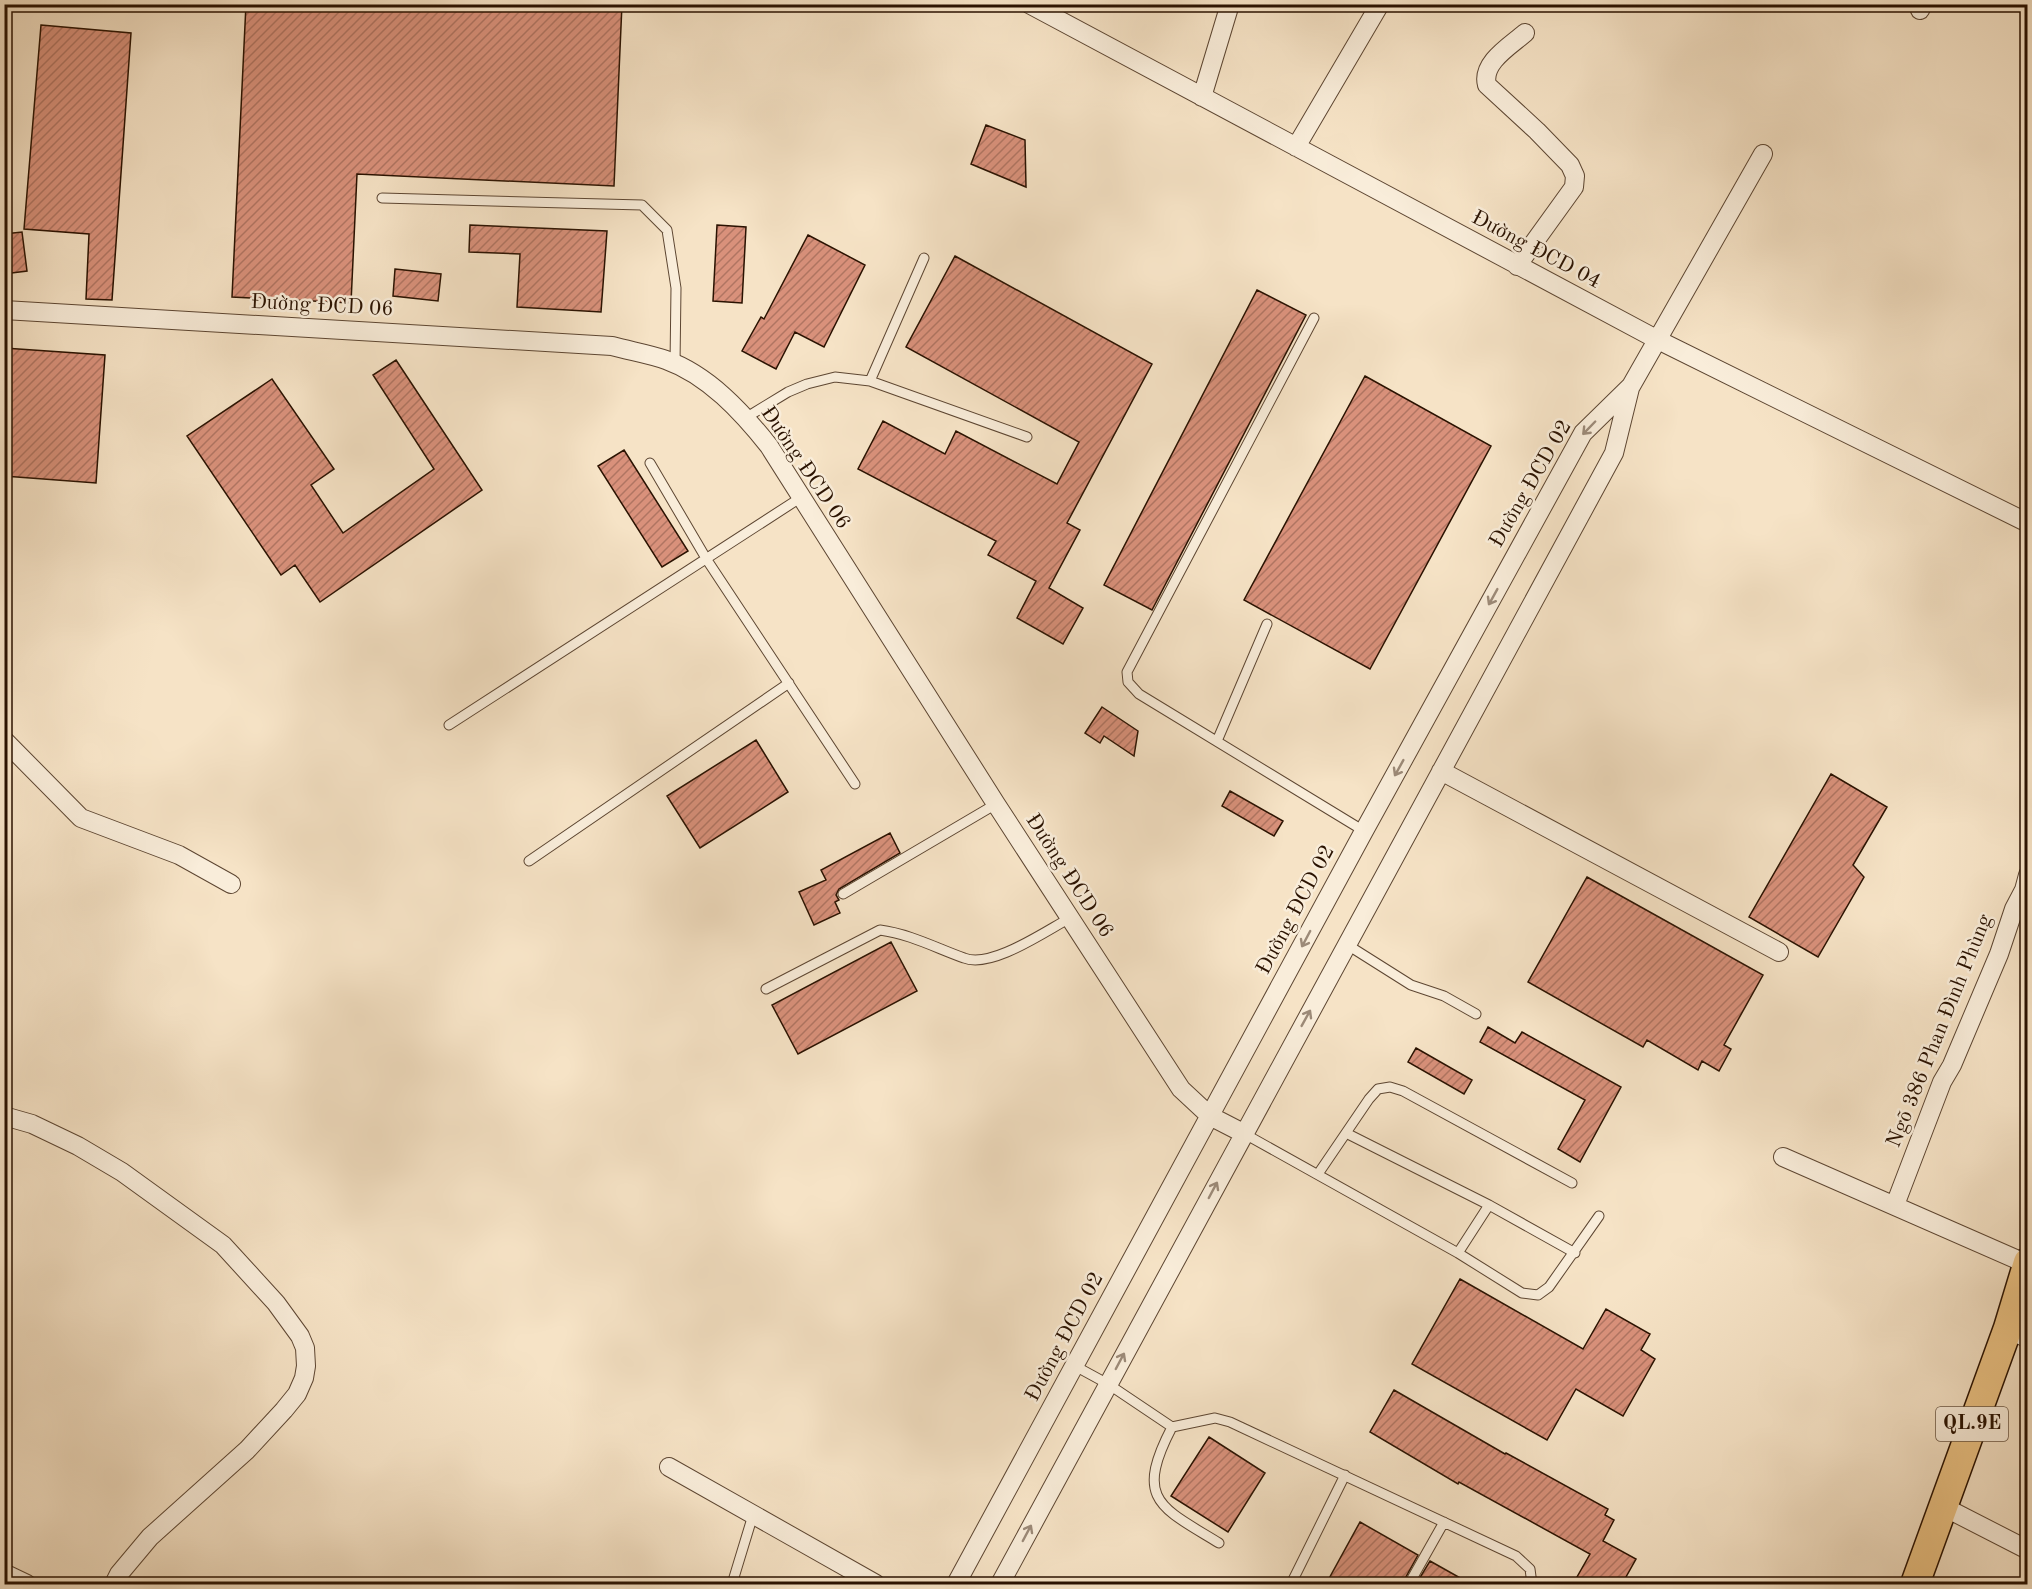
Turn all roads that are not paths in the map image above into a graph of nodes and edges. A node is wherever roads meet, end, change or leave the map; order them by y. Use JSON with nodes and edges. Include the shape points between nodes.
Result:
{"nodes":[{"id":1,"x":1029,"y":4,"type":"edge"},
{"id":2,"x":1230,"y":4,"type":"edge"},
{"id":3,"x":1380,"y":4,"type":"edge"},
{"id":4,"x":1525,"y":33,"type":"dead end"},
{"id":5,"x":1202,"y":97,"type":"junction"},
{"id":6,"x":1296,"y":147,"type":"junction"},
{"id":7,"x":1763,"y":154,"type":"dead end"},
{"id":8,"x":382,"y":198,"type":"dead end"},
{"id":9,"x":924,"y":258,"type":"dead end"},
{"id":10,"x":1517,"y":266,"type":"junction"},
{"id":11,"x":4,"y":310,"type":"edge"},
{"id":12,"x":1314,"y":318,"type":"dead end"},
{"id":13,"x":1658,"y":340,"type":"junction"},
{"id":14,"x":675,"y":364,"type":"junction"},
{"id":15,"x":870,"y":381,"type":"junction"},
{"id":16,"x":1631,"y":387,"type":"junction"},
{"id":17,"x":747,"y":417,"type":"junction"},
{"id":18,"x":1027,"y":437,"type":"dead end"},
{"id":19,"x":650,"y":463,"type":"dead end"},
{"id":20,"x":800,"y":498,"type":"junction"},
{"id":21,"x":2028,"y":523,"type":"edge"},
{"id":22,"x":707,"y":560,"type":"junction"},
{"id":23,"x":1267,"y":624,"type":"dead end"},
{"id":24,"x":789,"y":683,"type":"junction"},
{"id":25,"x":449,"y":725,"type":"dead end"},
{"id":26,"x":4,"y":740,"type":"edge"},
{"id":27,"x":1217,"y":741,"type":"junction"},
{"id":28,"x":1441,"y":771,"type":"junction"},
{"id":29,"x":855,"y":784,"type":"dead end"},
{"id":30,"x":996,"y":804,"type":"junction"},
{"id":31,"x":1364,"y":831,"type":"junction"},
{"id":32,"x":529,"y":861,"type":"dead end"},
{"id":33,"x":2028,"y":875,"type":"edge"},
{"id":34,"x":231,"y":884,"type":"dead end"},
{"id":35,"x":843,"y":894,"type":"dead end"},
{"id":36,"x":1070,"y":918,"type":"junction"},
{"id":37,"x":1346,"y":944,"type":"junction"},
{"id":38,"x":1779,"y":952,"type":"dead end"},
{"id":39,"x":766,"y":989,"type":"dead end"},
{"id":40,"x":1476,"y":1014,"type":"dead end"},
{"id":41,"x":4,"y":1116,"type":"edge"},
{"id":42,"x":1210,"y":1116,"type":"junction"},
{"id":43,"x":1244,"y":1133,"type":"junction"},
{"id":44,"x":1346,"y":1133,"type":"junction"},
{"id":45,"x":1783,"y":1156,"type":"dead end"},
{"id":46,"x":1318,"y":1174,"type":"junction"},
{"id":47,"x":1572,"y":1183,"type":"dead end"},
{"id":48,"x":1489,"y":1205,"type":"junction"},
{"id":49,"x":1895,"y":1205,"type":"junction"},
{"id":50,"x":1599,"y":1216,"type":"dead end"},
{"id":51,"x":1458,"y":1253,"type":"junction"},
{"id":52,"x":1575,"y":1253,"type":"junction"},
{"id":53,"x":2027,"y":1263,"type":"edge"},
{"id":54,"x":2018,"y":1334,"type":"edge"},
{"id":55,"x":1075,"y":1366,"type":"junction"},
{"id":56,"x":1108,"y":1384,"type":"junction"},
{"id":57,"x":1172,"y":1428,"type":"junction"},
{"id":58,"x":669,"y":1467,"type":"dead end"},
{"id":59,"x":1345,"y":1475,"type":"junction"},
{"id":60,"x":1942,"y":1506,"type":"junction"},
{"id":61,"x":753,"y":1515,"type":"junction"},
{"id":62,"x":1444,"y":1522,"type":"junction"},
{"id":63,"x":1219,"y":1543,"type":"dead end"},
{"id":64,"x":2028,"y":1550,"type":"edge"},
{"id":65,"x":4,"y":1573,"type":"edge"},
{"id":66,"x":27,"y":1584,"type":"edge"},
{"id":67,"x":114,"y":1584,"type":"edge"},
{"id":68,"x":732,"y":1584,"type":"edge"},
{"id":69,"x":876,"y":1584,"type":"edge"},
{"id":70,"x":956,"y":1584,"type":"edge"},
{"id":71,"x":1000,"y":1584,"type":"edge"},
{"id":72,"x":1291,"y":1584,"type":"edge"},
{"id":73,"x":1409,"y":1584,"type":"edge"},
{"id":74,"x":1532,"y":1584,"type":"edge"},
{"id":75,"x":1915,"y":1584,"type":"edge"}],
"edges":[{"from":1,"to":5,"type":"street","name":"Đường ĐCD 04"},
{"from":2,"to":5,"type":"street"},
{"from":3,"to":6,"type":"street"},
{"from":4,"to":10,"type":"street","via":[[1488,66],[1484,76],[1487,85],[1570,165],[1575,176],[1574,187]]},
{"from":5,"to":6,"type":"street","name":"Đường ĐCD 04"},
{"from":6,"to":10,"type":"street","name":"Đường ĐCD 04"},
{"from":7,"to":13,"type":"street"},
{"from":8,"to":14,"type":"lane","via":[[642,205],[667,230],[676,288]]},
{"from":9,"to":15,"type":"lane"},
{"from":10,"to":13,"type":"street","name":"Đường ĐCD 04"},
{"from":11,"to":14,"type":"street","name":"Đường ĐCD 06","via":[[612,346]]},
{"from":12,"to":27,"type":"lane","via":[[1127,672],[1128,682],[1139,694]]},
{"from":13,"to":16,"type":"street"},
{"from":13,"to":21,"type":"street","name":"Đường ĐCD 04"},
{"from":14,"to":17,"type":"street","name":"Đường ĐCD 06","via":[[717,391]]},
{"from":15,"to":17,"type":"lane","via":[[835,377],[807,384]]},
{"from":15,"to":18,"type":"lane"},
{"from":16,"to":28,"type":"street","via":[[1614,453]]},
{"from":16,"to":31,"type":"street","name":"Đường ĐCD 02","one_way":true,"via":[[1583,433]]},
{"from":17,"to":20,"type":"street","name":"Đường ĐCD 06"},
{"from":19,"to":22,"type":"lane"},
{"from":20,"to":22,"type":"lane"},
{"from":20,"to":30,"type":"street","name":"Đường ĐCD 06"},
{"from":22,"to":24,"type":"lane"},
{"from":22,"to":25,"type":"lane"},
{"from":23,"to":27,"type":"lane"},
{"from":24,"to":29,"type":"lane"},
{"from":24,"to":32,"type":"lane"},
{"from":26,"to":34,"type":"street","via":[[81,818],[179,855]]},
{"from":27,"to":31,"type":"lane"},
{"from":28,"to":37,"type":"street"},
{"from":28,"to":38,"type":"street"},
{"from":30,"to":35,"type":"lane"},
{"from":30,"to":36,"type":"street","name":"Đường ĐCD 06"},
{"from":31,"to":42,"type":"street","name":"Đường ĐCD 02","one_way":true},
{"from":33,"to":49,"type":"street","name":"Ngõ 386 Phan Đình Phùng"},
{"from":36,"to":39,"type":"lane","via":[[997,957],[979,961],[880,930]]},
{"from":36,"to":42,"type":"street","name":"Đường ĐCD 06","via":[[1164,1065],[1181,1089]]},
{"from":37,"to":40,"type":"lane","via":[[1411,985]]},
{"from":43,"to":37,"type":"street","one_way":true},
{"from":41,"to":67,"type":"street","via":[[32,1124],[78,1146],[122,1172],[223,1245],[276,1303],[305,1347],[304,1378],[297,1394],[247,1450],[150,1537]]},
{"from":42,"to":43,"type":"street","name":"Đường ĐCD 06"},
{"from":42,"to":55,"type":"street","name":"Đường ĐCD 02"},
{"from":43,"to":46,"type":"lane"},
{"from":56,"to":43,"type":"street","one_way":true},
{"from":44,"to":46,"type":"lane"},
{"from":44,"to":47,"type":"lane","via":[[1378,1089],[1390,1087]]},
{"from":44,"to":48,"type":"lane"},
{"from":45,"to":49,"type":"street"},
{"from":46,"to":51,"type":"lane"},
{"from":48,"to":51,"type":"lane"},
{"from":48,"to":52,"type":"lane"},
{"from":49,"to":53,"type":"street"},
{"from":50,"to":52,"type":"lane"},
{"from":51,"to":52,"type":"lane","via":[[1522,1293],[1538,1294],[1549,1287]]},
{"from":53,"to":54,"type":"main road","number":"QL.9E"},
{"from":54,"to":60,"type":"main road","number":"QL.9E"},
{"from":55,"to":56,"type":"lane"},
{"from":55,"to":70,"type":"street","name":"Đường ĐCD 02"},
{"from":56,"to":57,"type":"lane"},
{"from":71,"to":56,"type":"street","one_way":true},
{"from":57,"to":59,"type":"lane","via":[[1215,1418],[1230,1422]]},
{"from":57,"to":63,"type":"lane","via":[[1154,1474],[1159,1501],[1169,1512]]},
{"from":58,"to":61,"type":"street"},
{"from":59,"to":62,"type":"lane"},
{"from":59,"to":72,"type":"lane"},
{"from":60,"to":64,"type":"street"},
{"from":60,"to":75,"type":"main road","number":"QL.9E"},
{"from":61,"to":68,"type":"lane"},
{"from":61,"to":69,"type":"street"},
{"from":62,"to":73,"type":"lane"},
{"from":62,"to":74,"type":"lane","via":[[1516,1556],[1530,1569]]},
{"from":65,"to":66,"type":"street"}]}
